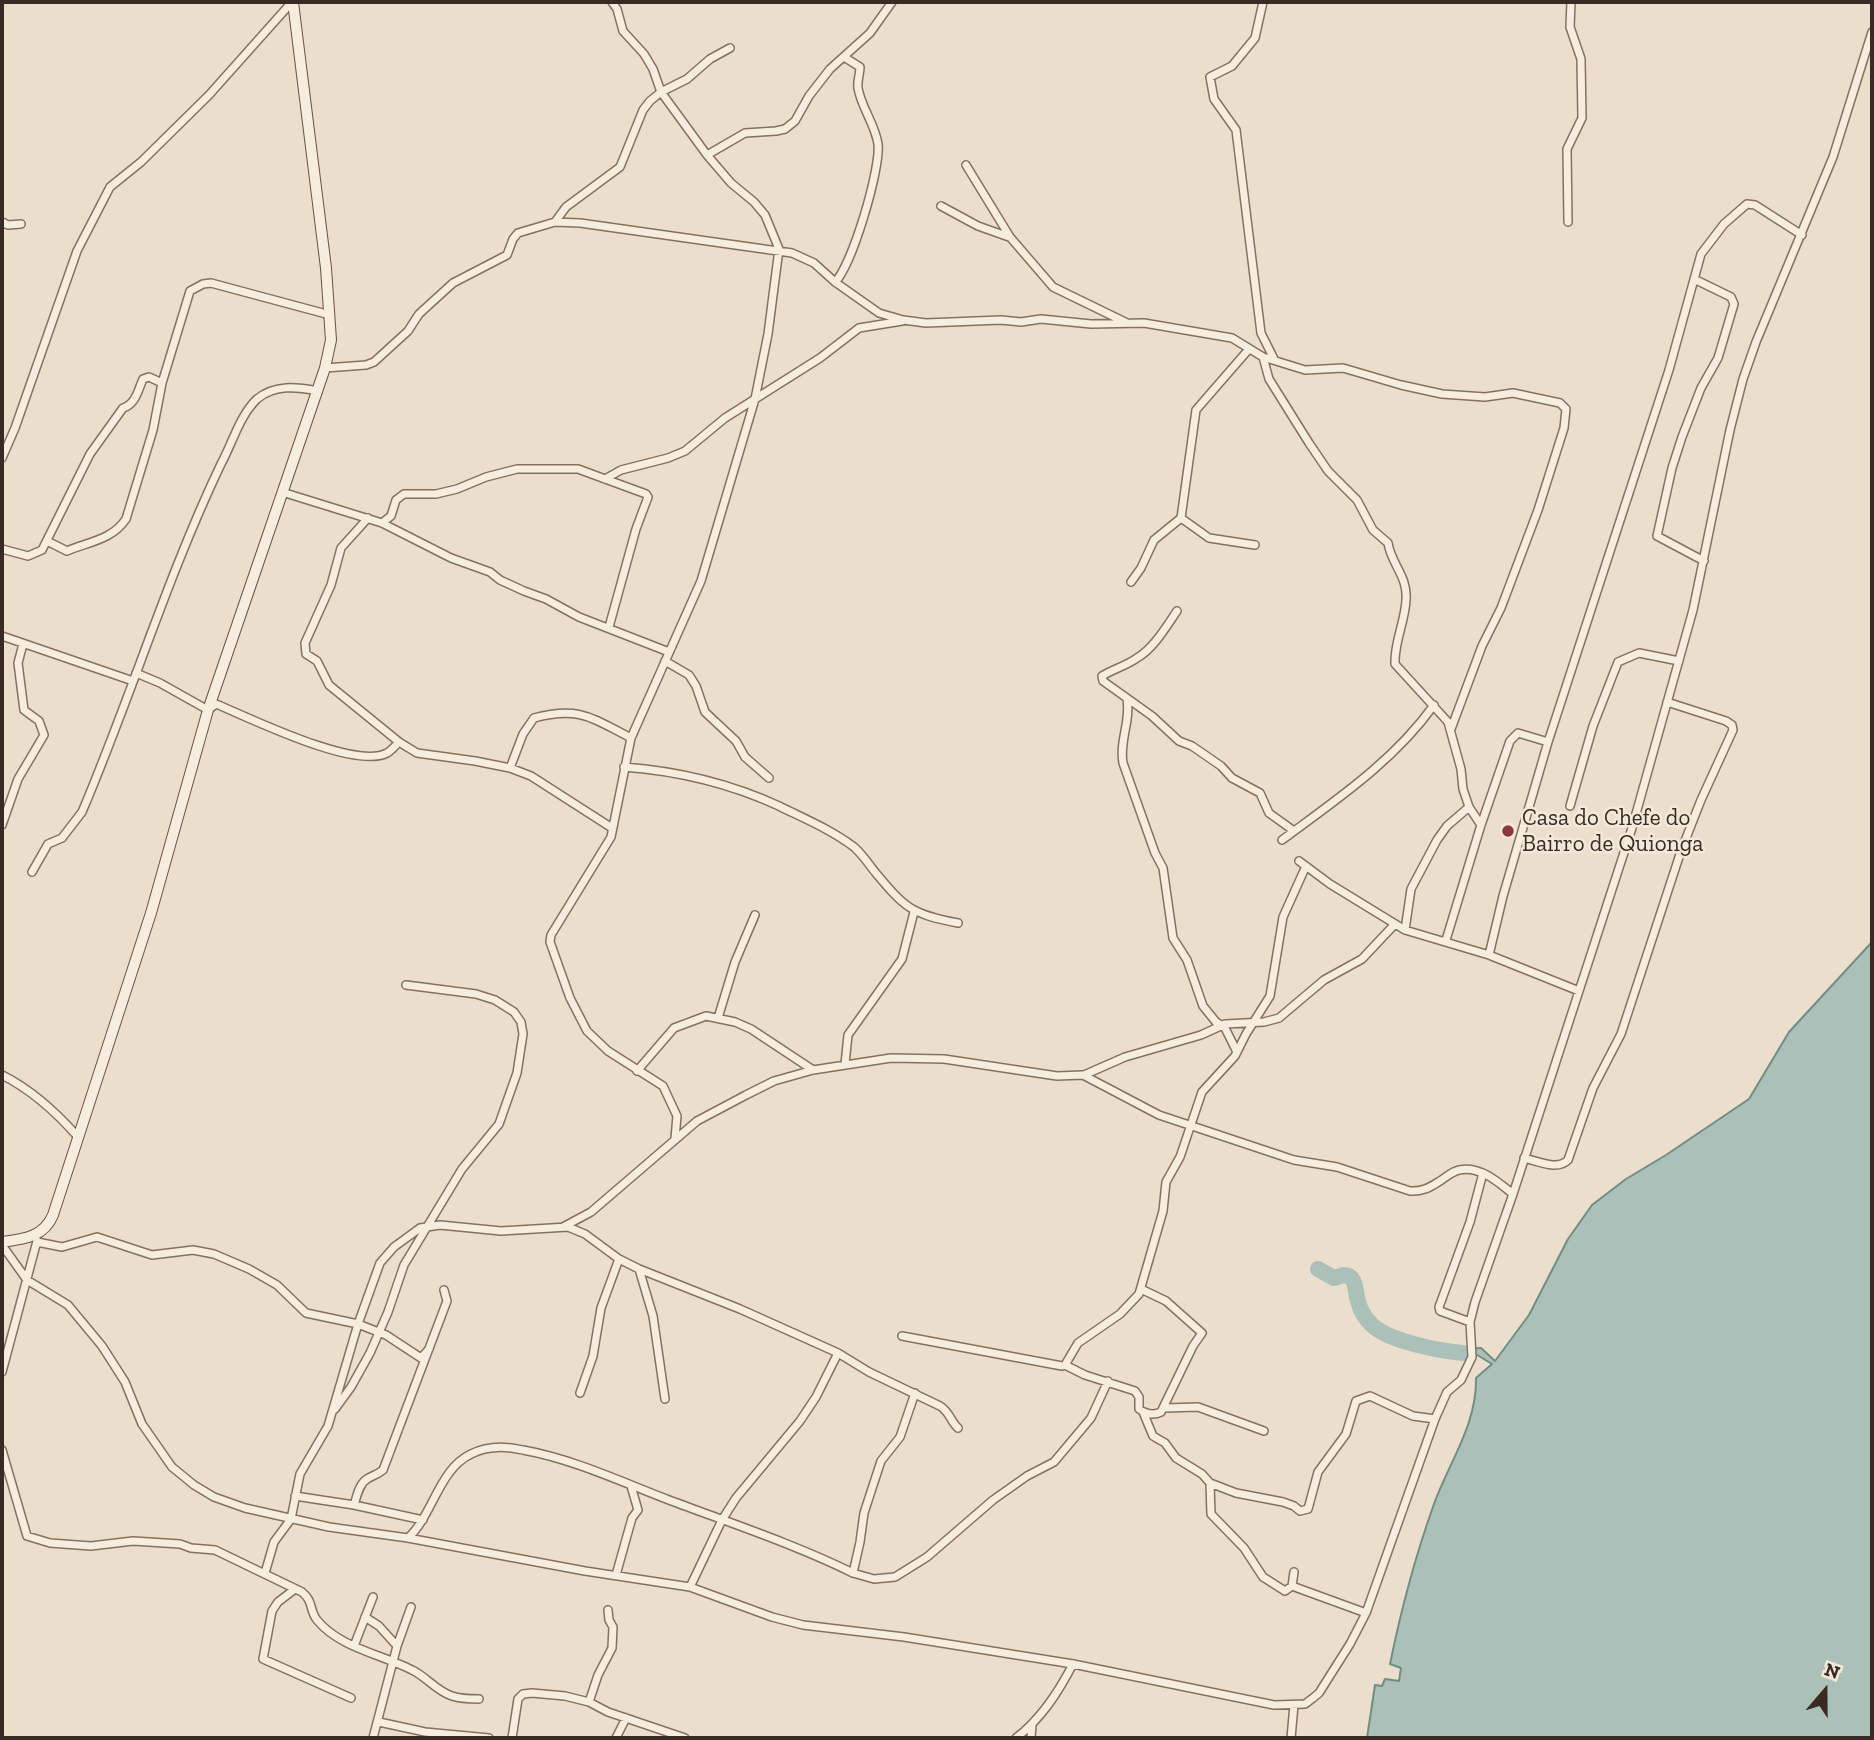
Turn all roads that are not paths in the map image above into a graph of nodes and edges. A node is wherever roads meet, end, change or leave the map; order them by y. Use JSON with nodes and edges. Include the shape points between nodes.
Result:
{"nodes":[{"id":1,"x":293,"y":2,"type":"edge"},
{"id":2,"x":612,"y":2,"type":"edge"},
{"id":3,"x":892,"y":2,"type":"edge"},
{"id":4,"x":1263,"y":2,"type":"edge"},
{"id":5,"x":1571,"y":2,"type":"edge"},
{"id":6,"x":1872,"y":32,"type":"edge"},
{"id":7,"x":730,"y":48,"type":"dead end"},
{"id":8,"x":844,"y":58,"type":"junction"},
{"id":9,"x":661,"y":92,"type":"junction"},
{"id":10,"x":707,"y":155,"type":"junction"},
{"id":11,"x":966,"y":165,"type":"dead end"},
{"id":12,"x":942,"y":206,"type":"dead end"},
{"id":13,"x":2,"y":222,"type":"edge"},
{"id":14,"x":555,"y":222,"type":"junction"},
{"id":15,"x":1568,"y":222,"type":"dead end"},
{"id":16,"x":21,"y":224,"type":"dead end"},
{"id":17,"x":1802,"y":235,"type":"junction"},
{"id":18,"x":1010,"y":237,"type":"junction"},
{"id":19,"x":779,"y":249,"type":"junction"},
{"id":20,"x":1694,"y":279,"type":"junction"},
{"id":21,"x":835,"y":282,"type":"junction"},
{"id":22,"x":330,"y":315,"type":"junction"},
{"id":23,"x":902,"y":320,"type":"junction"},
{"id":24,"x":1126,"y":322,"type":"junction"},
{"id":25,"x":1249,"y":349,"type":"junction"},
{"id":26,"x":1263,"y":357,"type":"junction"},
{"id":27,"x":1274,"y":359,"type":"junction"},
{"id":28,"x":325,"y":368,"type":"junction"},
{"id":29,"x":162,"y":383,"type":"junction"},
{"id":30,"x":318,"y":391,"type":"junction"},
{"id":31,"x":755,"y":398,"type":"junction"},
{"id":32,"x":2,"y":458,"type":"edge"},
{"id":33,"x":604,"y":480,"type":"junction"},
{"id":34,"x":282,"y":492,"type":"junction"},
{"id":35,"x":368,"y":518,"type":"junction"},
{"id":36,"x":1181,"y":518,"type":"junction"},
{"id":37,"x":382,"y":523,"type":"junction"},
{"id":38,"x":47,"y":541,"type":"junction"},
{"id":39,"x":1255,"y":545,"type":"dead end"},
{"id":40,"x":2,"y":549,"type":"edge"},
{"id":41,"x":1704,"y":561,"type":"junction"},
{"id":42,"x":1131,"y":582,"type":"dead end"},
{"id":43,"x":1177,"y":611,"type":"dead end"},
{"id":44,"x":609,"y":627,"type":"junction"},
{"id":45,"x":3,"y":639,"type":"edge"},
{"id":46,"x":23,"y":644,"type":"junction"},
{"id":47,"x":669,"y":652,"type":"junction"},
{"id":48,"x":665,"y":661,"type":"junction"},
{"id":49,"x":1679,"y":662,"type":"junction"},
{"id":50,"x":135,"y":677,"type":"junction"},
{"id":51,"x":1127,"y":699,"type":"junction"},
{"id":52,"x":1667,"y":702,"type":"junction"},
{"id":53,"x":1434,"y":705,"type":"junction"},
{"id":54,"x":208,"y":710,"type":"junction"},
{"id":55,"x":1451,"y":729,"type":"junction"},
{"id":56,"x":631,"y":738,"type":"junction"},
{"id":57,"x":399,"y":742,"type":"junction"},
{"id":58,"x":1548,"y":742,"type":"junction"},
{"id":59,"x":624,"y":767,"type":"junction"},
{"id":60,"x":510,"y":768,"type":"junction"},
{"id":61,"x":769,"y":778,"type":"dead end"},
{"id":62,"x":1570,"y":806,"type":"dead end"},
{"id":63,"x":1469,"y":807,"type":"junction"},
{"id":64,"x":2,"y":825,"type":"edge"},
{"id":65,"x":1481,"y":825,"type":"junction"},
{"id":66,"x":612,"y":828,"type":"junction"},
{"id":67,"x":1294,"y":831,"type":"junction"},
{"id":68,"x":1282,"y":840,"type":"dead end"},
{"id":69,"x":32,"y":872,"type":"dead end"},
{"id":70,"x":914,"y":912,"type":"junction"},
{"id":71,"x":755,"y":915,"type":"dead end"},
{"id":72,"x":958,"y":923,"type":"dead end"},
{"id":73,"x":1395,"y":924,"type":"junction"},
{"id":74,"x":1405,"y":930,"type":"junction"},
{"id":75,"x":1446,"y":940,"type":"junction"},
{"id":76,"x":1489,"y":955,"type":"junction"},
{"id":77,"x":406,"y":985,"type":"dead end"},
{"id":78,"x":1579,"y":991,"type":"junction"},
{"id":79,"x":719,"y":1018,"type":"junction"},
{"id":80,"x":1254,"y":1023,"type":"junction"},
{"id":81,"x":1223,"y":1026,"type":"junction"},
{"id":82,"x":1237,"y":1052,"type":"junction"},
{"id":83,"x":845,"y":1064,"type":"junction"},
{"id":84,"x":813,"y":1070,"type":"junction"},
{"id":85,"x":637,"y":1071,"type":"junction"},
{"id":86,"x":2,"y":1075,"type":"edge"},
{"id":87,"x":1083,"y":1075,"type":"junction"},
{"id":88,"x":1189,"y":1125,"type":"junction"},
{"id":89,"x":78,"y":1138,"type":"junction"},
{"id":90,"x":675,"y":1138,"type":"junction"},
{"id":91,"x":1524,"y":1158,"type":"junction"},
{"id":92,"x":1483,"y":1173,"type":"junction"},
{"id":93,"x":1513,"y":1194,"type":"junction"},
{"id":94,"x":429,"y":1227,"type":"junction"},
{"id":95,"x":563,"y":1227,"type":"junction"},
{"id":96,"x":38,"y":1238,"type":"junction"},
{"id":97,"x":2,"y":1243,"type":"edge"},
{"id":98,"x":619,"y":1259,"type":"junction"},
{"id":99,"x":639,"y":1269,"type":"junction"},
{"id":100,"x":27,"y":1280,"type":"junction"},
{"id":101,"x":1141,"y":1289,"type":"junction"},
{"id":102,"x":444,"y":1290,"type":"dead end"},
{"id":103,"x":1470,"y":1322,"type":"junction"},
{"id":104,"x":358,"y":1324,"type":"junction"},
{"id":105,"x":379,"y":1332,"type":"junction"},
{"id":106,"x":902,"y":1336,"type":"dead end"},
{"id":107,"x":429,"y":1349,"type":"junction"},
{"id":108,"x":838,"y":1353,"type":"junction"},
{"id":109,"x":1065,"y":1365,"type":"junction"},
{"id":110,"x":2,"y":1372,"type":"edge"},
{"id":111,"x":1108,"y":1381,"type":"junction"},
{"id":112,"x":580,"y":1393,"type":"dead end"},
{"id":113,"x":915,"y":1393,"type":"junction"},
{"id":114,"x":665,"y":1399,"type":"dead end"},
{"id":115,"x":1165,"y":1408,"type":"junction"},
{"id":116,"x":1143,"y":1412,"type":"junction"},
{"id":117,"x":331,"y":1414,"type":"junction"},
{"id":118,"x":1435,"y":1419,"type":"junction"},
{"id":119,"x":958,"y":1428,"type":"dead end"},
{"id":120,"x":1264,"y":1432,"type":"dead end"},
{"id":121,"x":2,"y":1450,"type":"edge"},
{"id":122,"x":1210,"y":1483,"type":"junction"},
{"id":123,"x":631,"y":1486,"type":"junction"},
{"id":124,"x":295,"y":1496,"type":"junction"},
{"id":125,"x":354,"y":1505,"type":"junction"},
{"id":126,"x":291,"y":1519,"type":"junction"},
{"id":127,"x":423,"y":1520,"type":"junction"},
{"id":128,"x":722,"y":1520,"type":"junction"},
{"id":129,"x":408,"y":1538,"type":"junction"},
{"id":130,"x":1294,"y":1572,"type":"dead end"},
{"id":131,"x":265,"y":1573,"type":"junction"},
{"id":132,"x":853,"y":1573,"type":"junction"},
{"id":133,"x":616,"y":1575,"type":"junction"},
{"id":134,"x":1292,"y":1586,"type":"junction"},
{"id":135,"x":690,"y":1587,"type":"junction"},
{"id":136,"x":295,"y":1588,"type":"junction"},
{"id":137,"x":373,"y":1597,"type":"dead end"},
{"id":138,"x":411,"y":1607,"type":"dead end"},
{"id":139,"x":608,"y":1609,"type":"dead end"},
{"id":140,"x":1366,"y":1613,"type":"junction"},
{"id":141,"x":365,"y":1617,"type":"junction"},
{"id":142,"x":354,"y":1646,"type":"junction"},
{"id":143,"x":397,"y":1646,"type":"junction"},
{"id":144,"x":394,"y":1662,"type":"junction"},
{"id":145,"x":1073,"y":1664,"type":"junction"},
{"id":146,"x":351,"y":1698,"type":"dead end"},
{"id":147,"x":479,"y":1699,"type":"dead end"},
{"id":148,"x":589,"y":1702,"type":"junction"},
{"id":149,"x":1293,"y":1705,"type":"junction"},
{"id":150,"x":626,"y":1718,"type":"junction"},
{"id":151,"x":379,"y":1722,"type":"junction"},
{"id":152,"x":1032,"y":1725,"type":"junction"},
{"id":153,"x":373,"y":1738,"type":"edge"},
{"id":154,"x":489,"y":1738,"type":"edge"},
{"id":155,"x":512,"y":1738,"type":"edge"},
{"id":156,"x":617,"y":1738,"type":"edge"},
{"id":157,"x":685,"y":1738,"type":"edge"},
{"id":158,"x":1016,"y":1738,"type":"edge"},
{"id":159,"x":1031,"y":1738,"type":"edge"},
{"id":160,"x":1291,"y":1738,"type":"edge"}],
"edges":[{"from":1,"to":22,"type":"main road"},
{"from":1,"to":32,"type":"street","via":[[209,95],[110,187],[77,251]]},
{"from":2,"to":9,"type":"street","via":[[623,31],[653,69]]},
{"from":3,"to":8,"type":"street"},
{"from":4,"to":27,"type":"street","via":[[1255,38],[1232,66],[1210,77],[1214,99],[1236,130],[1261,333]]},
{"from":5,"to":15,"type":"street","via":[[1570,27],[1581,59],[1582,118],[1567,149]]},
{"from":6,"to":17,"type":"street","via":[[1833,157]]},
{"from":7,"to":9,"type":"street"},
{"from":8,"to":10,"type":"street","via":[[830,69],[785,129],[745,133]]},
{"from":8,"to":21,"type":"street","via":[[860,67],[858,90],[878,148],[865,218]]},
{"from":9,"to":10,"type":"street"},
{"from":9,"to":14,"type":"street","via":[[643,110],[620,167],[566,207]]},
{"from":10,"to":19,"type":"street","via":[[765,215]]},
{"from":11,"to":18,"type":"street"},
{"from":12,"to":18,"type":"street"},
{"from":13,"to":16,"type":"street"},
{"from":14,"to":19,"type":"street"},
{"from":14,"to":28,"type":"street","via":[[518,233],[507,255],[453,284],[374,362]]},
{"from":17,"to":20,"type":"street","via":[[1747,204],[1710,241]]},
{"from":17,"to":41,"type":"street","via":[[1744,379]]},
{"from":18,"to":24,"type":"street","via":[[1053,287]]},
{"from":19,"to":21,"type":"street","via":[[814,263]]},
{"from":19,"to":31,"type":"street"},
{"from":20,"to":41,"type":"street","via":[[1731,297],[1734,304],[1718,358],[1700,388],[1682,437],[1657,536]]},
{"from":20,"to":58,"type":"street","via":[[1669,370]]},
{"from":21,"to":23,"type":"street","via":[[879,313]]},
{"from":22,"to":28,"type":"main road"},
{"from":22,"to":29,"type":"street","via":[[203,284],[190,291]]},
{"from":23,"to":24,"type":"street"},
{"from":23,"to":31,"type":"street","via":[[859,328]]},
{"from":24,"to":25,"type":"street","via":[[1220,335]]},
{"from":25,"to":26,"type":"street"},
{"from":25,"to":36,"type":"street","via":[[1196,410]]},
{"from":26,"to":27,"type":"street"},
{"from":26,"to":53,"type":"street","via":[[1269,379],[1309,443],[1328,471],[1357,500],[1373,530],[1388,543],[1404,576],[1406,599],[1395,664]]},
{"from":27,"to":55,"type":"street","via":[[1305,370],[1343,368],[1442,394],[1485,397],[1513,393],[1560,403],[1566,410],[1538,510]]},
{"from":28,"to":30,"type":"main road"},
{"from":29,"to":38,"type":"street","via":[[143,379],[131,405],[123,408],[90,454]]},
{"from":29,"to":38,"type":"street","via":[[153,430],[119,530],[67,551]]},
{"from":30,"to":34,"type":"main road"},
{"from":30,"to":50,"type":"street","via":[[284,387],[259,397],[247,410],[179,561]]},
{"from":31,"to":33,"type":"street","via":[[685,451],[621,470]]},
{"from":31,"to":47,"type":"street","via":[[701,581]]},
{"from":33,"to":37,"type":"street","via":[[568,467],[507,471],[436,494],[404,494]]},
{"from":33,"to":44,"type":"street","via":[[648,497]]},
{"from":34,"to":35,"type":"street"},
{"from":34,"to":54,"type":"main road"},
{"from":35,"to":37,"type":"street"},
{"from":35,"to":57,"type":"street","via":[[341,548],[331,585],[305,643],[306,654],[317,661],[328,685]]},
{"from":36,"to":39,"type":"street","via":[[1209,538]]},
{"from":36,"to":42,"type":"street","via":[[1154,540]]},
{"from":37,"to":44,"type":"street"},
{"from":38,"to":40,"type":"street","via":[[42,550],[28,556]]},
{"from":41,"to":49,"type":"street"},
{"from":43,"to":51,"type":"street","via":[[1136,660],[1102,676]]},
{"from":44,"to":47,"type":"street"},
{"from":45,"to":46,"type":"street"},
{"from":46,"to":50,"type":"street"},
{"from":46,"to":64,"type":"street","via":[[18,663],[24,710],[39,721],[44,735],[18,779]]},
{"from":47,"to":48,"type":"street"},
{"from":48,"to":56,"type":"street"},
{"from":48,"to":61,"type":"street","via":[[689,675],[705,712]]},
{"from":49,"to":52,"type":"street"},
{"from":49,"to":62,"type":"street","via":[[1639,653],[1618,662]]},
{"from":50,"to":54,"type":"street","via":[[160,682]]},
{"from":50,"to":69,"type":"street","via":[[82,812],[62,838],[48,844]]},
{"from":51,"to":67,"type":"street","via":[[1179,741],[1260,793],[1269,813]]},
{"from":51,"to":81,"type":"street","via":[[1123,763],[1163,868],[1173,938],[1190,967],[1203,1006]]},
{"from":52,"to":78,"type":"street"},
{"from":52,"to":91,"type":"street","via":[[1726,720],[1733,730],[1681,851],[1630,1008],[1593,1088],[1568,1160],[1556,1165]]},
{"from":53,"to":55,"type":"street"},
{"from":53,"to":67,"type":"street","via":[[1381,764]]},
{"from":54,"to":57,"type":"street","via":[[216,704],[314,745],[362,757],[386,754]]},
{"from":54,"to":89,"type":"main road","via":[[155,900]]},
{"from":55,"to":63,"type":"street"},
{"from":56,"to":59,"type":"street"},
{"from":56,"to":60,"type":"street","via":[[583,714],[552,713],[534,718]]},
{"from":57,"to":60,"type":"street","via":[[417,753]]},
{"from":58,"to":65,"type":"street","via":[[1525,733],[1513,736]]},
{"from":58,"to":76,"type":"street"},
{"from":59,"to":66,"type":"street"},
{"from":59,"to":70,"type":"street","via":[[713,781],[811,820],[857,849]]},
{"from":60,"to":66,"type":"street","via":[[531,776]]},
{"from":63,"to":65,"type":"street"},
{"from":63,"to":74,"type":"street","via":[[1447,826],[1410,888]]},
{"from":65,"to":75,"type":"street"},
{"from":66,"to":85,"type":"street","via":[[603,852],[552,931],[550,942],[587,1031]]},
{"from":67,"to":68,"type":"street"},
{"from":70,"to":72,"type":"street"},
{"from":70,"to":83,"type":"street","via":[[902,958],[848,1035]]},
{"from":71,"to":79,"type":"street"},
{"from":73,"to":74,"type":"street"},
{"from":73,"to":80,"type":"street","via":[[1362,959],[1324,980],[1279,1018]]},
{"from":73,"to":80,"type":"street","via":[[1303,864],[1283,916],[1270,996]]},
{"from":74,"to":75,"type":"street"},
{"from":75,"to":76,"type":"street"},
{"from":76,"to":78,"type":"street"},
{"from":77,"to":94,"type":"street","via":[[495,1000],[514,1012],[523,1034],[517,1073],[499,1124],[462,1169]]},
{"from":78,"to":91,"type":"street"},
{"from":79,"to":84,"type":"street","via":[[751,1028]]},
{"from":79,"to":85,"type":"street","via":[[706,1016],[674,1028]]},
{"from":80,"to":81,"type":"street"},
{"from":80,"to":82,"type":"street"},
{"from":81,"to":82,"type":"street"},
{"from":81,"to":87,"type":"street"},
{"from":82,"to":88,"type":"street","via":[[1202,1091]]},
{"from":83,"to":84,"type":"street"},
{"from":83,"to":87,"type":"street","via":[[891,1058],[944,1059],[1057,1076]]},
{"from":84,"to":90,"type":"street","via":[[755,1090]]},
{"from":85,"to":90,"type":"street","via":[[663,1086],[671,1098],[677,1116]]},
{"from":86,"to":89,"type":"street","via":[[41,1101]]},
{"from":87,"to":88,"type":"street","via":[[1158,1115]]},
{"from":88,"to":92,"type":"street","via":[[1410,1192],[1424,1191],[1460,1169]]},
{"from":88,"to":101,"type":"street","via":[[1180,1157],[1166,1182],[1163,1211]]},
{"from":89,"to":96,"type":"main road","via":[[53,1215]]},
{"from":90,"to":95,"type":"street","via":[[591,1212]]},
{"from":91,"to":93,"type":"street"},
{"from":92,"to":93,"type":"street"},
{"from":92,"to":103,"type":"street","via":[[1439,1307]]},
{"from":93,"to":103,"type":"street"},
{"from":94,"to":95,"type":"street","via":[[501,1231]]},
{"from":94,"to":104,"type":"street","via":[[409,1235],[380,1263]]},
{"from":94,"to":105,"type":"street","via":[[404,1265]]},
{"from":95,"to":98,"type":"street","via":[[585,1234]]},
{"from":96,"to":97,"type":"main road"},
{"from":96,"to":100,"type":"street"},
{"from":96,"to":104,"type":"street","via":[[62,1247],[97,1237],[152,1255],[193,1250],[214,1254],[277,1285],[306,1313]]},
{"from":97,"to":100,"type":"street"},
{"from":98,"to":99,"type":"street"},
{"from":98,"to":112,"type":"street","via":[[601,1308],[593,1356]]},
{"from":99,"to":108,"type":"street"},
{"from":99,"to":114,"type":"street","via":[[657,1335]]},
{"from":100,"to":110,"type":"street"},
{"from":100,"to":126,"type":"street","via":[[68,1305],[102,1346],[125,1382],[147,1433],[172,1467],[214,1497]]},
{"from":101,"to":109,"type":"street","via":[[1132,1304],[1078,1343]]},
{"from":101,"to":115,"type":"street","via":[[1166,1301],[1202,1333]]},
{"from":102,"to":107,"type":"street","via":[[447,1301]]},
{"from":103,"to":118,"type":"street","via":[[1472,1357],[1461,1380],[1447,1392]]},
{"from":104,"to":105,"type":"street"},
{"from":104,"to":117,"type":"street"},
{"from":105,"to":107,"type":"street","via":[[421,1358]]},
{"from":105,"to":117,"type":"street","via":[[351,1387]]},
{"from":106,"to":109,"type":"street"},
{"from":107,"to":125,"type":"street","via":[[383,1470],[358,1489]]},
{"from":108,"to":113,"type":"street"},
{"from":108,"to":128,"type":"street","via":[[800,1421]]},
{"from":109,"to":111,"type":"street"},
{"from":111,"to":116,"type":"street","via":[[1138,1394]]},
{"from":111,"to":132,"type":"street","via":[[1091,1418],[1054,1462],[993,1500],[928,1557],[895,1577],[874,1579]]},
{"from":113,"to":119,"type":"street","via":[[948,1411]]},
{"from":113,"to":132,"type":"street","via":[[900,1437],[881,1461],[864,1513]]},
{"from":115,"to":116,"type":"street","via":[[1156,1415]]},
{"from":115,"to":120,"type":"street","via":[[1198,1407]]},
{"from":116,"to":122,"type":"street","via":[[1153,1436]]},
{"from":117,"to":124,"type":"street","via":[[300,1474]]},
{"from":118,"to":122,"type":"street","via":[[1413,1416],[1370,1396],[1356,1401],[1346,1434],[1318,1472],[1308,1510]]},
{"from":118,"to":140,"type":"street"},
{"from":121,"to":131,"type":"street","via":[[27,1536],[91,1546],[133,1541],[180,1544],[215,1550]]},
{"from":122,"to":134,"type":"street","via":[[1211,1514],[1244,1548],[1267,1581],[1285,1591]]},
{"from":123,"to":127,"type":"street","via":[[544,1454],[487,1448],[459,1462]]},
{"from":123,"to":128,"type":"street"},
{"from":123,"to":133,"type":"street","via":[[638,1510]]},
{"from":124,"to":125,"type":"street"},
{"from":124,"to":126,"type":"street"},
{"from":125,"to":127,"type":"street"},
{"from":126,"to":129,"type":"street"},
{"from":126,"to":131,"type":"street","via":[[274,1542]]},
{"from":127,"to":129,"type":"street"},
{"from":128,"to":132,"type":"street"},
{"from":128,"to":135,"type":"street"},
{"from":129,"to":133,"type":"street"},
{"from":130,"to":134,"type":"street"},
{"from":131,"to":136,"type":"street"},
{"from":133,"to":135,"type":"street"},
{"from":134,"to":140,"type":"street"},
{"from":135,"to":145,"type":"street","via":[[787,1622]]},
{"from":136,"to":142,"type":"street","via":[[309,1598],[317,1620]]},
{"from":136,"to":146,"type":"street","via":[[272,1611],[263,1659]]},
{"from":137,"to":141,"type":"street"},
{"from":138,"to":143,"type":"street"},
{"from":139,"to":148,"type":"street","via":[[612,1648]]},
{"from":140,"to":149,"type":"street","via":[[1319,1693],[1306,1704]]},
{"from":141,"to":142,"type":"street"},
{"from":141,"to":143,"type":"street"},
{"from":142,"to":144,"type":"street"},
{"from":143,"to":144,"type":"street"},
{"from":144,"to":147,"type":"street","via":[[449,1695]]},
{"from":144,"to":151,"type":"street"},
{"from":145,"to":149,"type":"street"},
{"from":145,"to":152,"type":"street"},
{"from":148,"to":150,"type":"street"},
{"from":148,"to":155,"type":"street","via":[[523,1695],[518,1699]]},
{"from":149,"to":160,"type":"street"},
{"from":150,"to":156,"type":"street"},
{"from":150,"to":157,"type":"street"},
{"from":151,"to":153,"type":"street"},
{"from":151,"to":154,"type":"street"},
{"from":152,"to":158,"type":"street"},
{"from":152,"to":159,"type":"street"}]}
